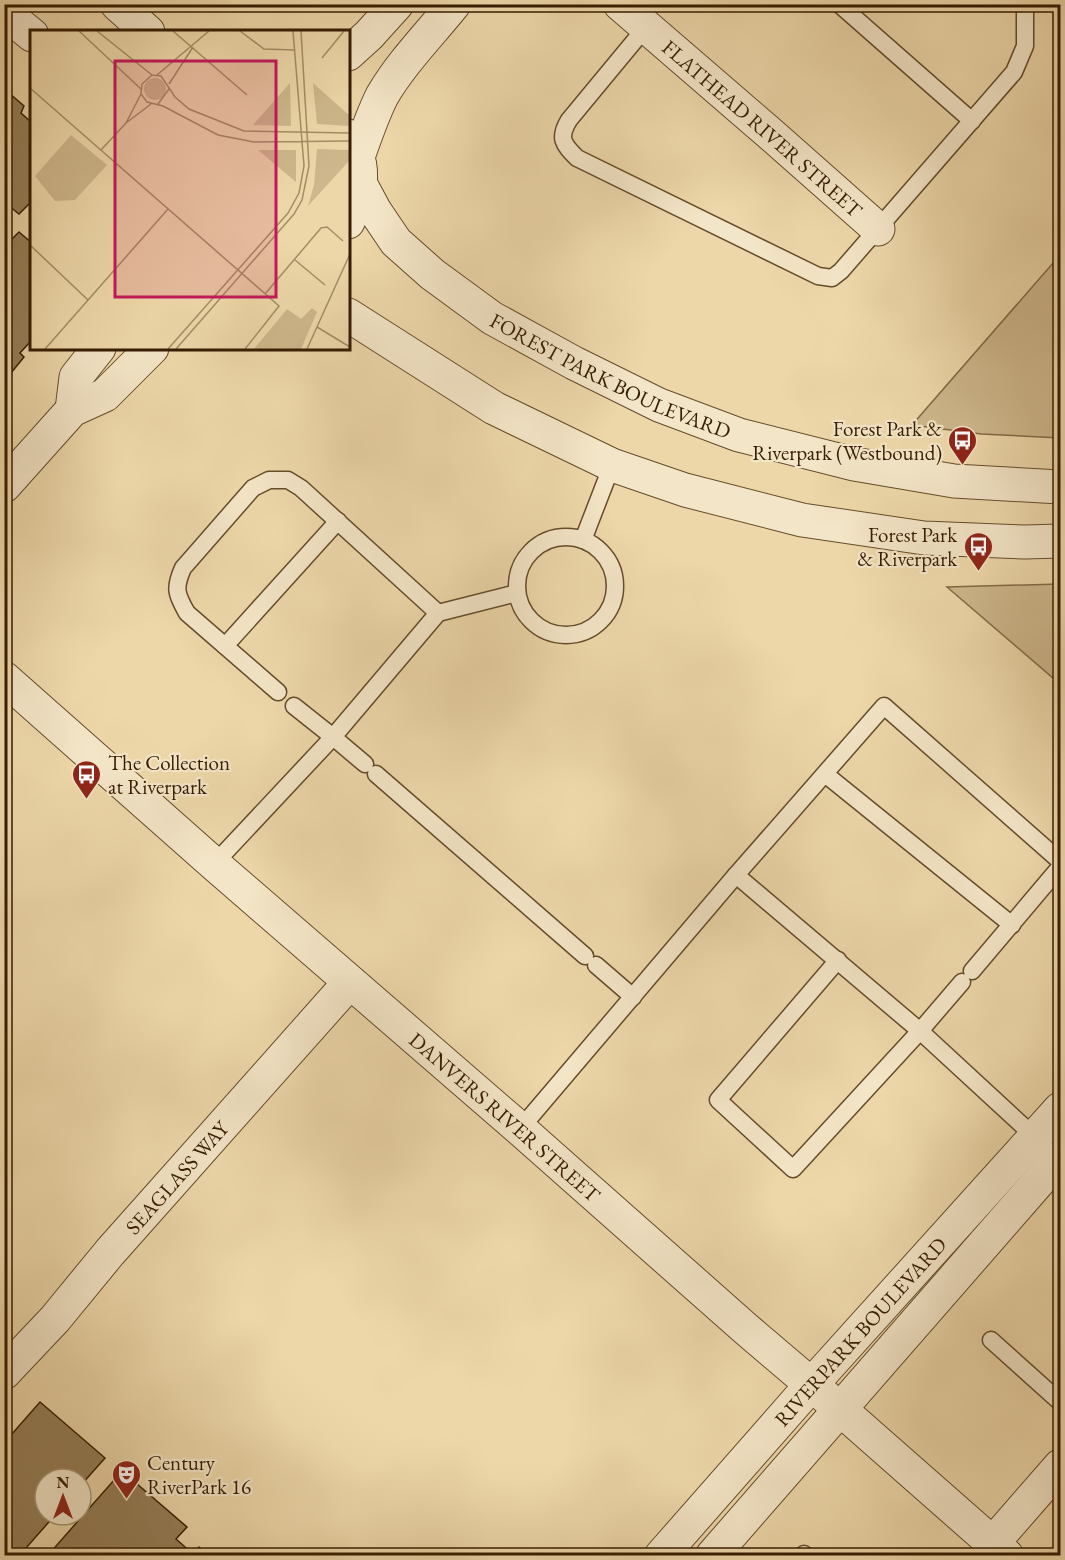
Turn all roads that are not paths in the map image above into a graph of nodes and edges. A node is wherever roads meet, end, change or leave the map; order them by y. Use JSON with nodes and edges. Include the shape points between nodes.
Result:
{"nodes":[{"id":1,"x":117,"y":4,"type":"edge"},
{"id":2,"x":397,"y":4,"type":"edge"},
{"id":3,"x":454,"y":4,"type":"edge"},
{"id":4,"x":839,"y":4,"type":"edge"},
{"id":5,"x":1024,"y":4,"type":"edge"},
{"id":6,"x":630,"y":11,"type":"edge"},
{"id":7,"x":4,"y":12,"type":"edge"},
{"id":8,"x":146,"y":30,"type":"edge"},
{"id":9,"x":30,"y":33,"type":"edge"},
{"id":10,"x":350,"y":52,"type":"edge"},
{"id":11,"x":972,"y":120,"type":"junction"},
{"id":12,"x":355,"y":159,"type":"edge"},
{"id":13,"x":350,"y":217,"type":"edge"},
{"id":14,"x":878,"y":229,"type":"junction"},
{"id":15,"x":350,"y":316,"type":"edge"},
{"id":16,"x":97,"y":350,"type":"edge"},
{"id":17,"x":150,"y":350,"type":"edge"},
{"id":18,"x":72,"y":410,"type":"junction"},
{"id":19,"x":612,"y":465,"type":"junction"},
{"id":20,"x":4,"y":486,"type":"edge"},
{"id":21,"x":1060,"y":487,"type":"edge"},
{"id":22,"x":338,"y":521,"type":"junction"},
{"id":23,"x":583,"y":540,"type":"junction"},
{"id":24,"x":1060,"y":541,"type":"edge"},
{"id":25,"x":517,"y":593,"type":"junction"},
{"id":26,"x":438,"y":613,"type":"junction"},
{"id":27,"x":225,"y":646,"type":"junction"},
{"id":28,"x":4,"y":678,"type":"edge"},
{"id":29,"x":278,"y":692,"type":"dead end"},
{"id":30,"x":294,"y":706,"type":"dead end"},
{"id":31,"x":333,"y":737,"type":"junction"},
{"id":32,"x":825,"y":774,"type":"junction"},
{"id":33,"x":1060,"y":861,"type":"edge"},
{"id":34,"x":214,"y":864,"type":"junction"},
{"id":35,"x":1060,"y":867,"type":"edge"},
{"id":36,"x":736,"y":875,"type":"junction"},
{"id":37,"x":1012,"y":925,"type":"junction"},
{"id":38,"x":838,"y":960,"type":"junction"},
{"id":39,"x":350,"y":982,"type":"junction"},
{"id":40,"x":633,"y":998,"type":"junction"},
{"id":41,"x":920,"y":1031,"type":"junction"},
{"id":42,"x":1060,"y":1109,"type":"edge"},
{"id":43,"x":520,"y":1129,"type":"junction"},
{"id":44,"x":1048,"y":1147,"type":"edge"},
{"id":45,"x":991,"y":1340,"type":"dead end"},
{"id":46,"x":4,"y":1373,"type":"edge"},
{"id":47,"x":812,"y":1384,"type":"junction"},
{"id":48,"x":1060,"y":1402,"type":"edge"},
{"id":49,"x":840,"y":1408,"type":"junction"},
{"id":50,"x":1060,"y":1466,"type":"edge"},
{"id":51,"x":1000,"y":1550,"type":"edge"},
{"id":52,"x":661,"y":1556,"type":"edge"},
{"id":53,"x":712,"y":1556,"type":"edge"}],
"edges":[{"from":1,"to":8,"type":"street"},
{"from":2,"to":10,"type":"street"},
{"from":3,"to":12,"type":"street","via":[[396,74]]},
{"from":4,"to":11,"type":"lane"},
{"from":5,"to":11,"type":"lane","via":[[1025,46],[1014,72]]},
{"from":6,"to":14,"type":"street","name":"FLATHEAD RIVER STREET"},
{"from":6,"to":14,"type":"lane","via":[[564,129],[566,148],[577,158],[819,276],[832,278],[841,272]]},
{"from":7,"to":9,"type":"street"},
{"from":11,"to":14,"type":"lane"},
{"from":12,"to":13,"type":"street"},
{"from":12,"to":21,"type":"street","name":"FOREST PARK BOULEVARD","via":[[375,210],[396,242],[432,274],[492,318],[659,405],[739,435],[854,464],[954,482]]},
{"from":15,"to":19,"type":"street","via":[[494,408]]},
{"from":16,"to":18,"type":"street","via":[[76,377]]},
{"from":17,"to":18,"type":"street","via":[[105,395]]},
{"from":18,"to":20,"type":"street"},
{"from":19,"to":23,"type":"lane"},
{"from":19,"to":24,"type":"street","via":[[685,490],[802,520],[924,538]]},
{"from":22,"to":26,"type":"lane"},
{"from":22,"to":27,"type":"lane"},
{"from":22,"to":27,"type":"lane","via":[[288,480],[269,480],[253,488],[183,568],[177,580],[177,597],[187,613]]},
{"from":23,"to":25,"type":"lane","via":[[566,537],[535,548],[517,576]]},
{"from":23,"to":25,"type":"lane","via":[[607,560],[615,590],[611,605],[590,629],[559,635],[544,630],[531,621]]},
{"from":25,"to":26,"type":"lane"},
{"from":26,"to":31,"type":"lane"},
{"from":27,"to":29,"type":"lane"},
{"from":28,"to":34,"type":"street","name":"DANVERS RIVER STREET"},
{"from":30,"to":31,"type":"lane"},
{"from":31,"to":34,"type":"lane"},
{"from":31,"to":40,"type":"lane"},
{"from":32,"to":33,"type":"lane","via":[[884,706]]},
{"from":32,"to":36,"type":"lane"},
{"from":32,"to":37,"type":"lane"},
{"from":34,"to":39,"type":"street","name":"DANVERS RIVER STREET"},
{"from":35,"to":37,"type":"lane"},
{"from":36,"to":38,"type":"lane"},
{"from":36,"to":40,"type":"lane"},
{"from":37,"to":41,"type":"lane"},
{"from":38,"to":41,"type":"lane"},
{"from":38,"to":41,"type":"lane","via":[[718,1100],[793,1168]]},
{"from":39,"to":43,"type":"street","name":"DANVERS RIVER STREET"},
{"from":39,"to":46,"type":"street","name":"SEAGLASS WAY"},
{"from":40,"to":43,"type":"lane"},
{"from":41,"to":44,"type":"lane"},
{"from":42,"to":44,"type":"street","name":"RIVERPARK BOULEVARD"},
{"from":43,"to":47,"type":"street","name":"DANVERS RIVER STREET"},
{"from":44,"to":47,"type":"street","name":"RIVERPARK BOULEVARD"},
{"from":44,"to":49,"type":"street","name":"RIVERPARK BOULEVARD"},
{"from":45,"to":48,"type":"lane"},
{"from":47,"to":49,"type":"street","name":"DANVERS RIVER STREET"},
{"from":47,"to":52,"type":"street","name":"RIVERPARK BOULEVARD"},
{"from":49,"to":51,"type":"street","name":"DANVERS RIVER STREET"},
{"from":49,"to":53,"type":"street","name":"RIVERPARK BOULEVARD"},
{"from":50,"to":51,"type":"street"}]}
